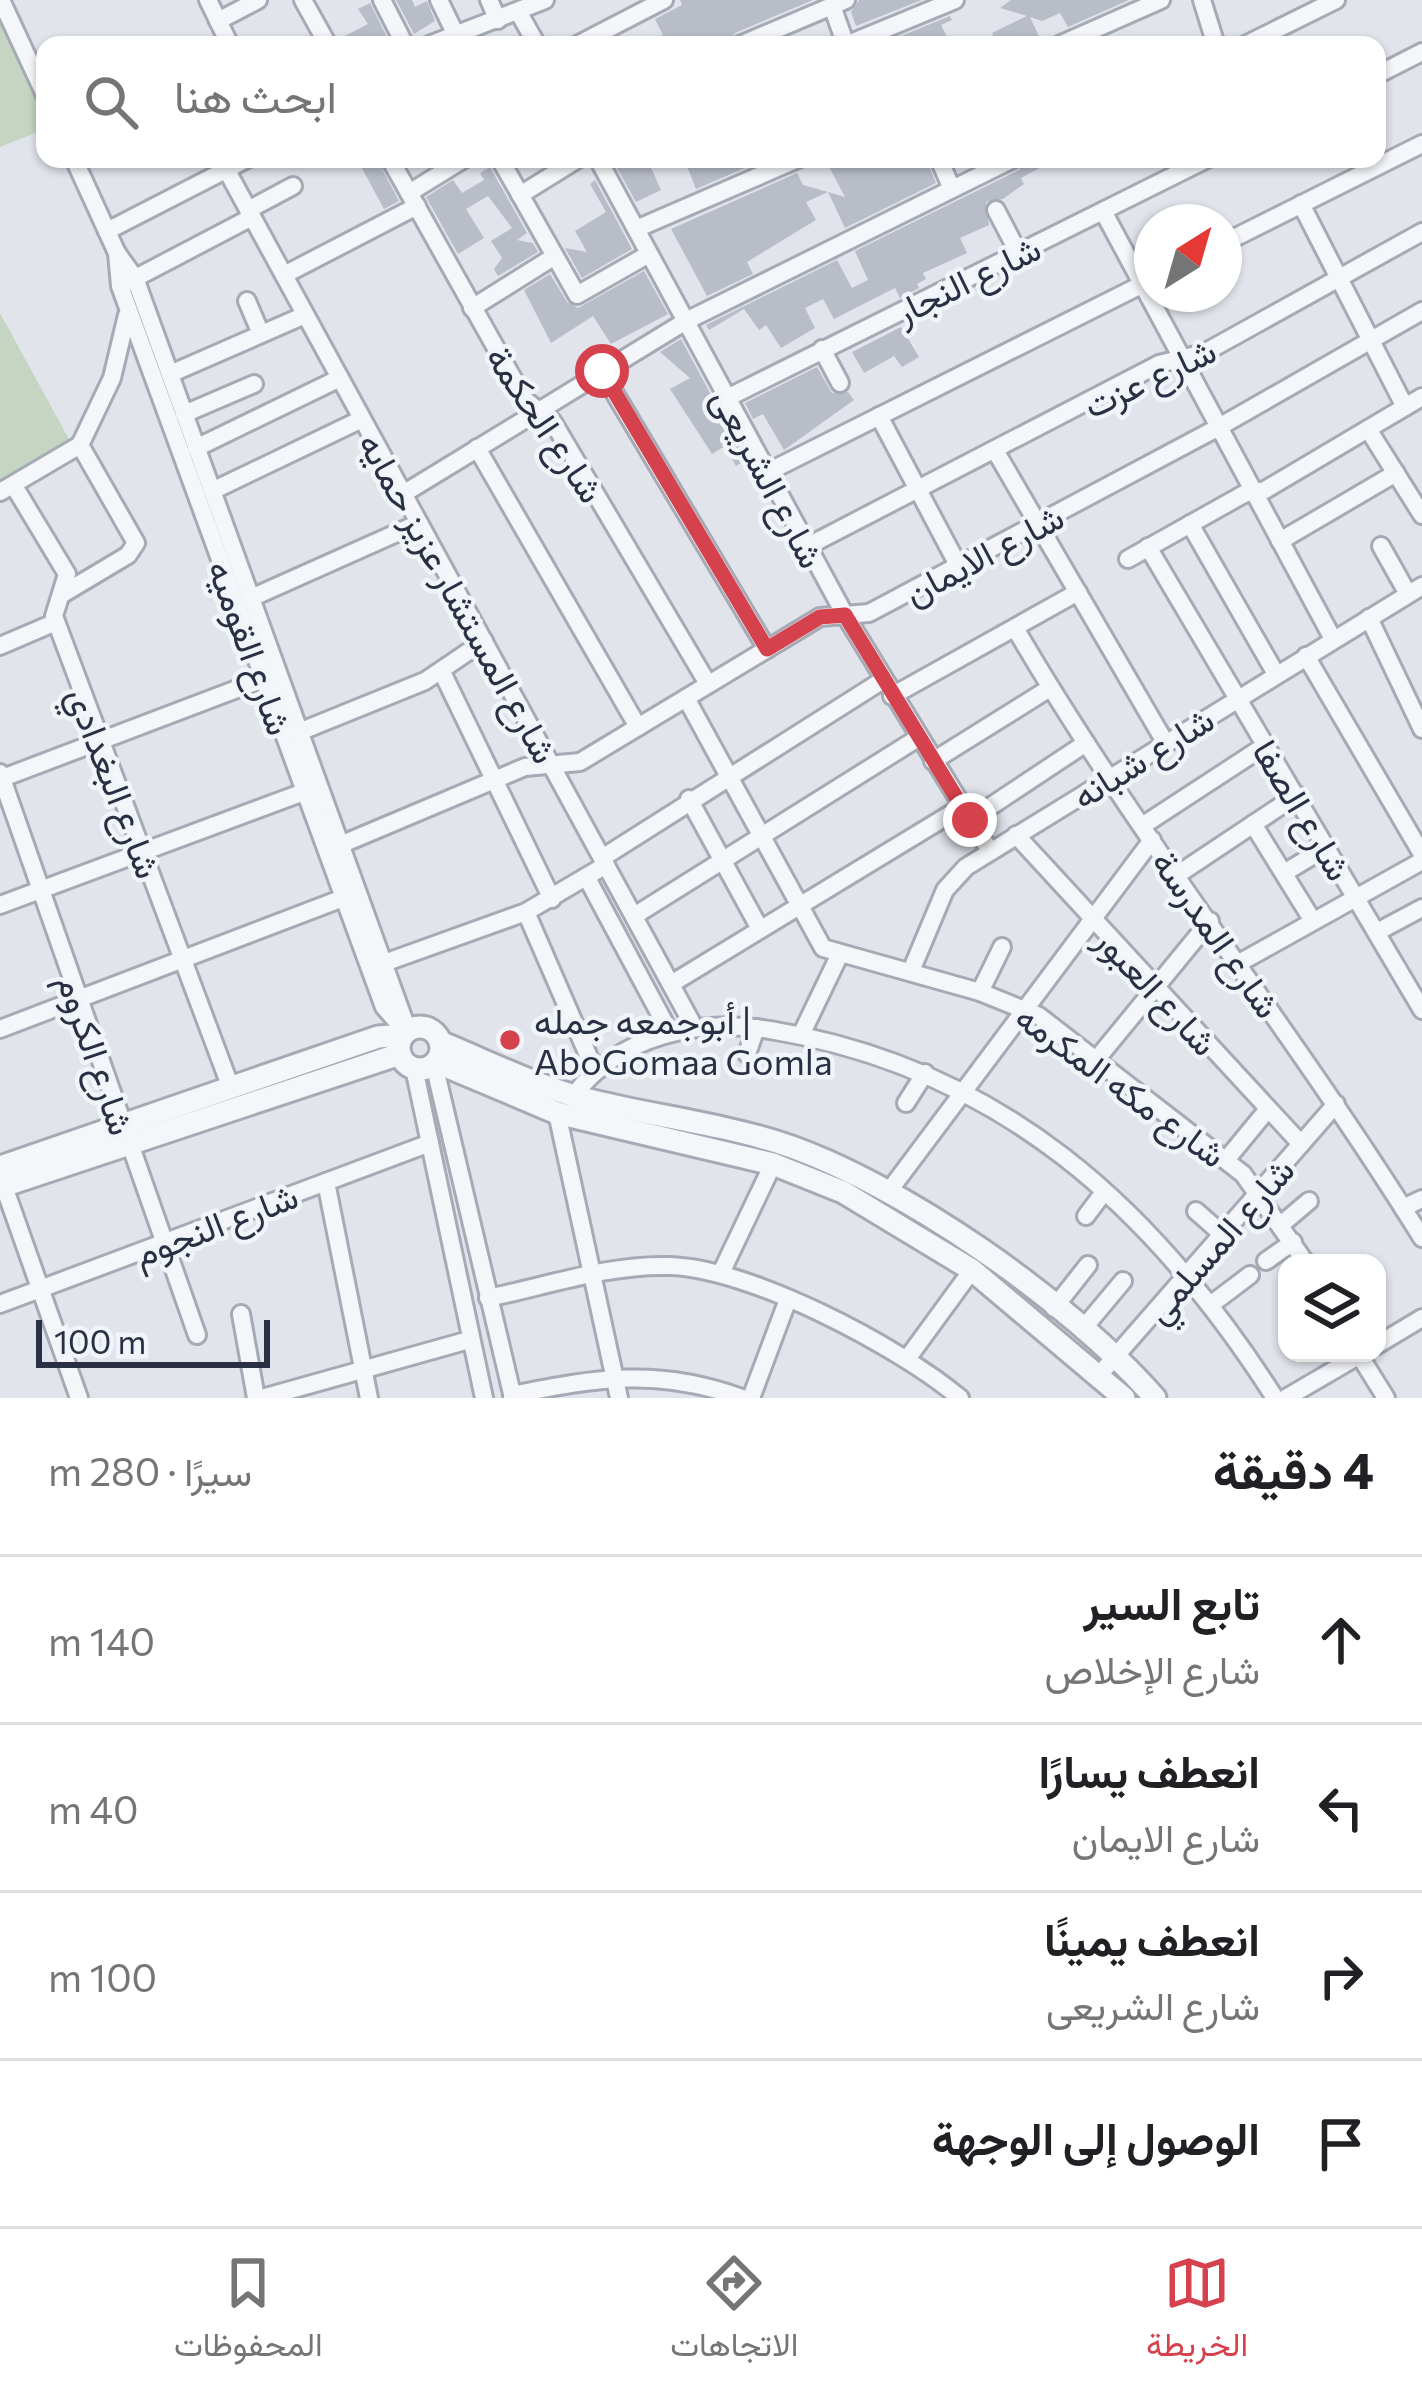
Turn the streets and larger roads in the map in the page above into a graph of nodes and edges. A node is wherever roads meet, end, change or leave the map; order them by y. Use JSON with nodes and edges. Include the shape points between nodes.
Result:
{"nodes":[{"id":1,"x":2,"y":0,"type":"edge"},
{"id":2,"x":208,"y":0,"type":"edge"},
{"id":3,"x":258,"y":0,"type":"edge"},
{"id":4,"x":304,"y":0,"type":"edge"},
{"id":5,"x":382,"y":0,"type":"edge"},
{"id":6,"x":439,"y":0,"type":"edge"},
{"id":7,"x":489,"y":0,"type":"edge"},
{"id":8,"x":545,"y":0,"type":"edge"},
{"id":9,"x":664,"y":0,"type":"edge"},
{"id":10,"x":955,"y":0,"type":"edge"},
{"id":11,"x":1161,"y":0,"type":"edge"},
{"id":12,"x":1202,"y":0,"type":"edge"},
{"id":13,"x":1336,"y":0,"type":"edge"},
{"id":14,"x":841,"y":2,"type":"edge"},
{"id":15,"x":641,"y":4,"type":"edge"},
{"id":16,"x":519,"y":13,"type":"junction"},
{"id":17,"x":498,"y":20,"type":"junction"},
{"id":18,"x":218,"y":21,"type":"junction"},
{"id":19,"x":455,"y":33,"type":"junction"},
{"id":20,"x":226,"y":36,"type":"edge"},
{"id":21,"x":323,"y":36,"type":"edge"},
{"id":22,"x":400,"y":36,"type":"edge"},
{"id":23,"x":449,"y":36,"type":"edge"},
{"id":24,"x":532,"y":36,"type":"edge"},
{"id":25,"x":591,"y":36,"type":"edge"},
{"id":26,"x":761,"y":36,"type":"edge"},
{"id":27,"x":845,"y":36,"type":"edge"},
{"id":28,"x":868,"y":36,"type":"edge"},
{"id":29,"x":1079,"y":36,"type":"edge"},
{"id":30,"x":1213,"y":36,"type":"edge"},
{"id":31,"x":1280,"y":36,"type":"edge"},
{"id":32,"x":1422,"y":52,"type":"edge"},
{"id":33,"x":1386,"y":70,"type":"edge"},
{"id":34,"x":36,"y":75,"type":"edge"},
{"id":35,"x":1422,"y":144,"type":"edge"},
{"id":36,"x":1386,"y":162,"type":"edge"},
{"id":37,"x":78,"y":168,"type":"edge"},
{"id":38,"x":230,"y":168,"type":"edge"},
{"id":39,"x":395,"y":168,"type":"edge"},
{"id":40,"x":453,"y":168,"type":"edge"},
{"id":41,"x":505,"y":168,"type":"edge"},
{"id":42,"x":564,"y":168,"type":"edge"},
{"id":43,"x":603,"y":168,"type":"edge"},
{"id":44,"x":777,"y":168,"type":"edge"},
{"id":45,"x":943,"y":168,"type":"edge"},
{"id":46,"x":994,"y":168,"type":"edge"},
{"id":47,"x":1189,"y":168,"type":"edge"},
{"id":48,"x":1374,"y":168,"type":"edge"},
{"id":49,"x":226,"y":170,"type":"junction"},
{"id":50,"x":292,"y":186,"type":"dead end"},
{"id":51,"x":952,"y":189,"type":"junction"},
{"id":52,"x":520,"y":195,"type":"junction"},
{"id":53,"x":413,"y":200,"type":"junction"},
{"id":54,"x":1301,"y":204,"type":"junction"},
{"id":55,"x":995,"y":210,"type":"dead end"},
{"id":56,"x":1103,"y":211,"type":"junction"},
{"id":57,"x":250,"y":214,"type":"junction"},
{"id":58,"x":636,"y":229,"type":"junction"},
{"id":59,"x":107,"y":231,"type":"junction"},
{"id":60,"x":1422,"y":232,"type":"edge"},
{"id":61,"x":1242,"y":234,"type":"edge"},
{"id":62,"x":1018,"y":252,"type":"junction"},
{"id":63,"x":650,"y":254,"type":"junction"},
{"id":64,"x":555,"y":256,"type":"junction"},
{"id":65,"x":1134,"y":261,"type":"edge"},
{"id":66,"x":284,"y":275,"type":"junction"},
{"id":67,"x":1339,"y":277,"type":"junction"},
{"id":68,"x":128,"y":282,"type":"junction"},
{"id":69,"x":1134,"y":288,"type":"edge"},
{"id":70,"x":247,"y":301,"type":"dead end"},
{"id":71,"x":472,"y":308,"type":"junction"},
{"id":72,"x":128,"y":309,"type":"junction"},
{"id":73,"x":1422,"y":311,"type":"edge"},
{"id":74,"x":1161,"y":312,"type":"edge"},
{"id":75,"x":305,"y":315,"type":"junction"},
{"id":76,"x":686,"y":321,"type":"junction"},
{"id":77,"x":261,"y":334,"type":"junction"},
{"id":78,"x":1371,"y":340,"type":"junction"},
{"id":79,"x":822,"y":350,"type":"junction"},
{"id":80,"x":1182,"y":357,"type":"junction"},
{"id":81,"x":602,"y":371,"type":"junction"},
{"id":82,"x":170,"y":374,"type":"junction"},
{"id":83,"x":340,"y":378,"type":"junction"},
{"id":84,"x":840,"y":383,"type":"dead end"},
{"id":85,"x":254,"y":384,"type":"dead end"},
{"id":86,"x":1422,"y":397,"type":"edge"},
{"id":87,"x":727,"y":398,"type":"junction"},
{"id":88,"x":1405,"y":407,"type":"junction"},
{"id":89,"x":538,"y":411,"type":"junction"},
{"id":90,"x":184,"y":414,"type":"junction"},
{"id":91,"x":879,"y":416,"type":"junction"},
{"id":92,"x":362,"y":419,"type":"junction"},
{"id":93,"x":1219,"y":427,"type":"junction"},
{"id":94,"x":1368,"y":430,"type":"junction"},
{"id":95,"x":80,"y":445,"type":"junction"},
{"id":96,"x":196,"y":448,"type":"junction"},
{"id":97,"x":477,"y":448,"type":"junction"},
{"id":98,"x":996,"y":452,"type":"junction"},
{"id":99,"x":767,"y":472,"type":"junction"},
{"id":100,"x":1396,"y":473,"type":"junction"},
{"id":101,"x":7,"y":489,"type":"edge"},
{"id":102,"x":212,"y":491,"type":"junction"},
{"id":103,"x":918,"y":491,"type":"junction"},
{"id":104,"x":1254,"y":492,"type":"junction"},
{"id":105,"x":403,"y":494,"type":"junction"},
{"id":106,"x":1422,"y":515,"type":"edge"},
{"id":107,"x":419,"y":523,"type":"junction"},
{"id":108,"x":1039,"y":524,"type":"junction"},
{"id":109,"x":1190,"y":524,"type":"junction"},
{"id":110,"x":1280,"y":541,"type":"junction"},
{"id":111,"x":808,"y":546,"type":"junction"},
{"id":112,"x":1381,"y":546,"type":"dead end"},
{"id":113,"x":1148,"y":548,"type":"junction"},
{"id":114,"x":1128,"y":559,"type":"dead end"},
{"id":115,"x":958,"y":566,"type":"junction"},
{"id":116,"x":1415,"y":590,"type":"edge"},
{"id":117,"x":1078,"y":592,"type":"junction"},
{"id":118,"x":58,"y":597,"type":"junction"},
{"id":119,"x":250,"y":598,"type":"junction"},
{"id":120,"x":845,"y":615,"type":"junction"},
{"id":121,"x":1369,"y":618,"type":"junction"},
{"id":122,"x":56,"y":622,"type":"junction"},
{"id":123,"x":1015,"y":628,"type":"junction"},
{"id":124,"x":1333,"y":639,"type":"junction"},
{"id":125,"x":484,"y":641,"type":"junction"},
{"id":126,"x":0,"y":646,"type":"edge"},
{"id":127,"x":767,"y":649,"type":"junction"},
{"id":128,"x":1306,"y":656,"type":"junction"},
{"id":129,"x":442,"y":672,"type":"junction"},
{"id":130,"x":1276,"y":674,"type":"junction"},
{"id":131,"x":271,"y":676,"type":"junction"},
{"id":132,"x":708,"y":684,"type":"junction"},
{"id":133,"x":888,"y":688,"type":"junction"},
{"id":134,"x":1050,"y":688,"type":"junction"},
{"id":135,"x":686,"y":698,"type":"junction"},
{"id":136,"x":1238,"y":698,"type":"junction"},
{"id":137,"x":638,"y":727,"type":"junction"},
{"id":138,"x":1422,"y":729,"type":"edge"},
{"id":139,"x":299,"y":732,"type":"junction"},
{"id":140,"x":919,"y":738,"type":"junction"},
{"id":141,"x":100,"y":741,"type":"junction"},
{"id":142,"x":1165,"y":742,"type":"junction"},
{"id":143,"x":1086,"y":743,"type":"junction"},
{"id":144,"x":1267,"y":746,"type":"junction"},
{"id":145,"x":933,"y":761,"type":"junction"},
{"id":146,"x":553,"y":766,"type":"junction"},
{"id":147,"x":728,"y":774,"type":"junction"},
{"id":148,"x":1,"y":777,"type":"edge"},
{"id":149,"x":1108,"y":777,"type":"junction"},
{"id":150,"x":495,"y":781,"type":"junction"},
{"id":151,"x":312,"y":789,"type":"junction"},
{"id":152,"x":1297,"y":795,"type":"junction"},
{"id":153,"x":689,"y":799,"type":"junction"},
{"id":154,"x":966,"y":813,"type":"junction"},
{"id":155,"x":1253,"y":824,"type":"junction"},
{"id":156,"x":1147,"y":833,"type":"junction"},
{"id":157,"x":1016,"y":835,"type":"junction"},
{"id":158,"x":761,"y":836,"type":"junction"},
{"id":159,"x":340,"y":845,"type":"junction"},
{"id":160,"x":1327,"y":847,"type":"junction"},
{"id":161,"x":990,"y":851,"type":"junction"},
{"id":162,"x":142,"y":852,"type":"junction"},
{"id":163,"x":1422,"y":858,"type":"edge"},
{"id":164,"x":723,"y":860,"type":"junction"},
{"id":165,"x":604,"y":861,"type":"junction"},
{"id":166,"x":1284,"y":873,"type":"junction"},
{"id":167,"x":1177,"y":875,"type":"junction"},
{"id":168,"x":587,"y":878,"type":"junction"},
{"id":169,"x":41,"y":890,"type":"junction"},
{"id":170,"x":351,"y":896,"type":"junction"},
{"id":171,"x":1357,"y":897,"type":"junction"},
{"id":172,"x":552,"y":899,"type":"junction"},
{"id":173,"x":0,"y":905,"type":"edge"},
{"id":174,"x":799,"y":905,"type":"junction"},
{"id":175,"x":1422,"y":908,"type":"edge"},
{"id":176,"x":526,"y":912,"type":"junction"},
{"id":177,"x":634,"y":916,"type":"junction"},
{"id":178,"x":1093,"y":920,"type":"junction"},
{"id":179,"x":1210,"y":921,"type":"junction"},
{"id":180,"x":1313,"y":921,"type":"junction"},
{"id":181,"x":760,"y":929,"type":"junction"},
{"id":182,"x":1377,"y":932,"type":"junction"},
{"id":183,"x":1002,"y":947,"type":"dead end"},
{"id":184,"x":839,"y":956,"type":"junction"},
{"id":185,"x":182,"y":960,"type":"junction"},
{"id":186,"x":384,"y":963,"type":"junction"},
{"id":187,"x":1239,"y":963,"type":"junction"},
{"id":188,"x":910,"y":971,"type":"junction"},
{"id":189,"x":671,"y":984,"type":"junction"},
{"id":190,"x":1156,"y":987,"type":"junction"},
{"id":191,"x":980,"y":992,"type":"junction"},
{"id":192,"x":79,"y":999,"type":"junction"},
{"id":193,"x":1027,"y":1008,"type":"junction"},
{"id":194,"x":1422,"y":1010,"type":"edge"},
{"id":195,"x":694,"y":1025,"type":"junction"},
{"id":196,"x":756,"y":1028,"type":"junction"},
{"id":197,"x":0,"y":1029,"type":"edge"},
{"id":198,"x":670,"y":1033,"type":"junction"},
{"id":199,"x":801,"y":1035,"type":"junction"},
{"id":200,"x":418,"y":1048,"type":"junction"},
{"id":201,"x":747,"y":1054,"type":"dead end"},
{"id":202,"x":1096,"y":1060,"type":"junction"},
{"id":203,"x":595,"y":1072,"type":"junction"},
{"id":204,"x":925,"y":1073,"type":"junction"},
{"id":205,"x":231,"y":1088,"type":"junction"},
{"id":206,"x":965,"y":1090,"type":"junction"},
{"id":207,"x":574,"y":1096,"type":"junction"},
{"id":208,"x":907,"y":1103,"type":"dead end"},
{"id":209,"x":1336,"y":1105,"type":"junction"},
{"id":210,"x":1268,"y":1109,"type":"junction"},
{"id":211,"x":557,"y":1113,"type":"junction"},
{"id":212,"x":127,"y":1134,"type":"junction"},
{"id":213,"x":430,"y":1143,"type":"junction"},
{"id":214,"x":1301,"y":1144,"type":"junction"},
{"id":215,"x":1226,"y":1160,"type":"junction"},
{"id":216,"x":773,"y":1164,"type":"junction"},
{"id":217,"x":1,"y":1179,"type":"edge"},
{"id":218,"x":326,"y":1182,"type":"junction"},
{"id":219,"x":889,"y":1191,"type":"junction"},
{"id":220,"x":1259,"y":1191,"type":"junction"},
{"id":221,"x":1104,"y":1192,"type":"junction"},
{"id":222,"x":1422,"y":1199,"type":"edge"},
{"id":223,"x":1309,"y":1201,"type":"dead end"},
{"id":224,"x":1403,"y":1208,"type":"junction"},
{"id":225,"x":1196,"y":1211,"type":"dead end"},
{"id":226,"x":1086,"y":1216,"type":"dead end"},
{"id":227,"x":1283,"y":1223,"type":"junction"},
{"id":228,"x":1222,"y":1234,"type":"junction"},
{"id":229,"x":1422,"y":1238,"type":"edge"},
{"id":230,"x":165,"y":1242,"type":"junction"},
{"id":231,"x":1293,"y":1242,"type":"junction"},
{"id":232,"x":1300,"y":1254,"type":"edge"},
{"id":233,"x":1266,"y":1262,"type":"dead end"},
{"id":234,"x":1088,"y":1265,"type":"dead end"},
{"id":235,"x":972,"y":1270,"type":"junction"},
{"id":236,"x":722,"y":1273,"type":"junction"},
{"id":237,"x":1187,"y":1273,"type":"junction"},
{"id":238,"x":594,"y":1276,"type":"junction"},
{"id":239,"x":1250,"y":1276,"type":"dead end"},
{"id":240,"x":1123,"y":1281,"type":"dead end"},
{"id":241,"x":41,"y":1288,"type":"junction"},
{"id":242,"x":488,"y":1298,"type":"junction"},
{"id":243,"x":787,"y":1302,"type":"junction"},
{"id":244,"x":1213,"y":1303,"type":"junction"},
{"id":245,"x":0,"y":1304,"type":"edge"},
{"id":246,"x":1054,"y":1308,"type":"junction"},
{"id":247,"x":241,"y":1314,"type":"dead end"},
{"id":248,"x":1422,"y":1318,"type":"edge"},
{"id":249,"x":1082,"y":1330,"type":"junction"},
{"id":250,"x":197,"y":1335,"type":"dead end"},
{"id":251,"x":470,"y":1340,"type":"junction"},
{"id":252,"x":1386,"y":1340,"type":"edge"},
{"id":253,"x":907,"y":1359,"type":"junction"},
{"id":254,"x":1347,"y":1362,"type":"edge"},
{"id":255,"x":1365,"y":1362,"type":"edge"},
{"id":256,"x":1107,"y":1366,"type":"junction"},
{"id":257,"x":362,"y":1373,"type":"junction"},
{"id":258,"x":614,"y":1375,"type":"junction"},
{"id":259,"x":1382,"y":1392,"type":"edge"},
{"id":260,"x":1117,"y":1396,"type":"edge"},
{"id":261,"x":512,"y":1397,"type":"edge"},
{"id":262,"x":80,"y":1398,"type":"edge"},
{"id":263,"x":259,"y":1398,"type":"edge"},
{"id":264,"x":369,"y":1398,"type":"edge"},
{"id":265,"x":484,"y":1398,"type":"edge"},
{"id":266,"x":620,"y":1398,"type":"edge"},
{"id":267,"x":746,"y":1398,"type":"edge"},
{"id":268,"x":960,"y":1398,"type":"edge"},
{"id":269,"x":1155,"y":1398,"type":"edge"},
{"id":270,"x":1275,"y":1398,"type":"edge"},
{"id":271,"x":1286,"y":1398,"type":"edge"},
{"id":272,"x":1362,"y":1398,"type":"edge"}],
"edges":[{"from":1,"to":34,"type":"street"},
{"from":2,"to":18,"type":"street"},
{"from":3,"to":18,"type":"street"},
{"from":4,"to":21,"type":"street"},
{"from":5,"to":22,"type":"street"},
{"from":6,"to":19,"type":"street"},
{"from":7,"to":17,"type":"street"},
{"from":8,"to":16,"type":"street"},
{"from":9,"to":15,"type":"street"},
{"from":10,"to":28,"type":"street"},
{"from":11,"to":29,"type":"street"},
{"from":12,"to":30,"type":"street"},
{"from":13,"to":31,"type":"street"},
{"from":14,"to":26,"type":"street"},
{"from":14,"to":27,"type":"street"},
{"from":15,"to":25,"type":"street"},
{"from":16,"to":17,"type":"street"},
{"from":16,"to":24,"type":"street"},
{"from":17,"to":19,"type":"street"},
{"from":18,"to":20,"type":"street"},
{"from":19,"to":23,"type":"street"},
{"from":32,"to":33,"type":"street"},
{"from":35,"to":36,"type":"street"},
{"from":37,"to":59,"type":"street","name":"شارع القوميه"},
{"from":38,"to":49,"type":"street"},
{"from":39,"to":53,"type":"street","name":"شارع الحكمة"},
{"from":40,"to":53,"type":"street"},
{"from":41,"to":52,"type":"street"},
{"from":42,"to":52,"type":"street"},
{"from":43,"to":58,"type":"street","name":"شارع الشريعى"},
{"from":44,"to":58,"type":"street"},
{"from":45,"to":51,"type":"street"},
{"from":46,"to":51,"type":"street"},
{"from":47,"to":56,"type":"street","name":"شارع النجار"},
{"from":48,"to":54,"type":"street"},
{"from":49,"to":57,"type":"street","name":"شارع المستشار عزيز حمايه"},
{"from":49,"to":59,"type":"street"},
{"from":50,"to":57,"type":"street"},
{"from":51,"to":76,"type":"street"},
{"from":52,"to":64,"type":"street"},
{"from":53,"to":66,"type":"street"},
{"from":53,"to":71,"type":"street","name":"شارع الحكمة"},
{"from":54,"to":61,"type":"street"},
{"from":54,"to":67,"type":"street"},
{"from":55,"to":62,"type":"street"},
{"from":56,"to":62,"type":"street","name":"شارع النجار"},
{"from":56,"to":65,"type":"street"},
{"from":57,"to":66,"type":"street","name":"شارع المستشار عزيز حمايه"},
{"from":57,"to":68,"type":"street"},
{"from":58,"to":63,"type":"street","name":"شارع الشريعى"},
{"from":59,"to":68,"type":"street","name":"شارع القوميه"},
{"from":60,"to":67,"type":"street","name":"شارع عزت"},
{"from":62,"to":79,"type":"street","name":"شارع النجار"},
{"from":63,"to":64,"type":"street","via":[[578,295]]},
{"from":63,"to":76,"type":"street","name":"شارع الشريعى"},
{"from":64,"to":71,"type":"street"},
{"from":66,"to":75,"type":"street","name":"شارع المستشار عزيز حمايه"},
{"from":67,"to":78,"type":"street"},
{"from":67,"to":80,"type":"street","name":"شارع عزت","via":[[1204,353]]},
{"from":68,"to":72,"type":"street","name":"شارع القوميه"},
{"from":68,"to":82,"type":"street","name":"شارع القوميه"},
{"from":69,"to":91,"type":"street"},
{"from":70,"to":77,"type":"street"},
{"from":71,"to":89,"type":"street","name":"شارع الحكمة"},
{"from":72,"to":95,"type":"street","via":[[118,361]]},
{"from":72,"to":131,"type":"street","name":"شارع القوميه"},
{"from":73,"to":78,"type":"street","name":"شارع الايمان"},
{"from":74,"to":80,"type":"street"},
{"from":75,"to":77,"type":"street"},
{"from":75,"to":83,"type":"street","name":"شارع المستشار عزيز حمايه"},
{"from":76,"to":81,"type":"street"},
{"from":76,"to":87,"type":"street","name":"شارع الشريعى"},
{"from":77,"to":82,"type":"street"},
{"from":78,"to":88,"type":"street"},
{"from":78,"to":93,"type":"street","name":"شارع الايمان"},
{"from":79,"to":84,"type":"street"},
{"from":79,"to":87,"type":"street","name":"شارع النجار"},
{"from":80,"to":93,"type":"street"},
{"from":80,"to":98,"type":"street","name":"شارع عزت"},
{"from":81,"to":89,"type":"street"},
{"from":81,"to":127,"type":"street"},
{"from":82,"to":90,"type":"street","name":"شارع القوميه"},
{"from":83,"to":92,"type":"street","name":"شارع المستشار عزيز حمايه"},
{"from":83,"to":96,"type":"street"},
{"from":85,"to":90,"type":"street"},
{"from":86,"to":88,"type":"street"},
{"from":87,"to":99,"type":"street","name":"شارع الشريعى"},
{"from":88,"to":94,"type":"street"},
{"from":89,"to":97,"type":"street"},
{"from":89,"to":132,"type":"street","name":"شارع الحكمة","via":[[553,422]]},
{"from":90,"to":96,"type":"street","name":"شارع القوميه"},
{"from":91,"to":99,"type":"street"},
{"from":91,"to":103,"type":"street"},
{"from":92,"to":102,"type":"street"},
{"from":92,"to":105,"type":"street","name":"شارع المستشار عزيز حمايه"},
{"from":93,"to":104,"type":"street"},
{"from":93,"to":108,"type":"street","name":"شارع الايمان"},
{"from":94,"to":100,"type":"street"},
{"from":94,"to":104,"type":"street"},
{"from":95,"to":101,"type":"street"},
{"from":95,"to":118,"type":"street","via":[[136,544]]},
{"from":96,"to":102,"type":"street","name":"شارع القوميه"},
{"from":97,"to":105,"type":"street"},
{"from":97,"to":137,"type":"street"},
{"from":98,"to":103,"type":"street","name":"شارع عزت"},
{"from":98,"to":108,"type":"street"},
{"from":99,"to":111,"type":"street","name":"شارع الشريعى"},
{"from":100,"to":106,"type":"street"},
{"from":100,"to":110,"type":"street"},
{"from":101,"to":118,"type":"street","name":"شارع البغدادي","via":[[67,574]]},
{"from":102,"to":119,"type":"street","name":"شارع القوميه"},
{"from":103,"to":111,"type":"street","name":"شارع عزت"},
{"from":103,"to":115,"type":"street"},
{"from":104,"to":109,"type":"street"},
{"from":104,"to":110,"type":"street"},
{"from":105,"to":107,"type":"street","name":"شارع المستشار عزيز حمايه"},
{"from":107,"to":119,"type":"street"},
{"from":107,"to":125,"type":"street","name":"شارع المستشار عزيز حمايه"},
{"from":108,"to":115,"type":"street","name":"شارع الايمان"},
{"from":108,"to":117,"type":"street"},
{"from":109,"to":113,"type":"street"},
{"from":109,"to":130,"type":"street"},
{"from":110,"to":124,"type":"street"},
{"from":111,"to":120,"type":"street","name":"شارع الشريعى"},
{"from":112,"to":116,"type":"street"},
{"from":113,"to":114,"type":"street"},
{"from":113,"to":136,"type":"street","name":"شارع الصفا"},
{"from":115,"to":120,"type":"street","name":"شارع الايمان","via":[[869,613]]},
{"from":116,"to":121,"type":"street","name":"شارع شبانه"},
{"from":117,"to":123,"type":"street"},
{"from":117,"to":142,"type":"street"},
{"from":118,"to":122,"type":"street","name":"شارع البغدادي"},
{"from":119,"to":131,"type":"street","name":"شارع القوميه"},
{"from":120,"to":127,"type":"street","name":"شارع الايمان","via":[[820,617]]},
{"from":120,"to":133,"type":"street","name":"شارع الشريعى"},
{"from":121,"to":124,"type":"street","name":"شارع شبانه"},
{"from":121,"to":138,"type":"street"},
{"from":122,"to":126,"type":"street"},
{"from":122,"to":141,"type":"street","name":"شارع البغدادي"},
{"from":123,"to":133,"type":"street"},
{"from":123,"to":134,"type":"street","name":"شارع المدرسة"},
{"from":124,"to":128,"type":"street","name":"شارع شبانه"},
{"from":125,"to":129,"type":"street"},
{"from":125,"to":146,"type":"street","name":"شارع المستشار عزيز حمايه"},
{"from":127,"to":132,"type":"street","name":"شارع الايمان"},
{"from":128,"to":130,"type":"street","name":"شارع شبانه"},
{"from":128,"to":163,"type":"street"},
{"from":129,"to":139,"type":"street"},
{"from":129,"to":150,"type":"street"},
{"from":130,"to":136,"type":"street","name":"شارع شبانه"},
{"from":131,"to":139,"type":"street","name":"شارع القوميه"},
{"from":131,"to":141,"type":"street"},
{"from":131,"to":151,"type":"street","name":"شارع القوميه"},
{"from":132,"to":135,"type":"street","name":"شارع الايمان"},
{"from":133,"to":140,"type":"street","name":"شارع الشريعى"},
{"from":133,"to":147,"type":"street"},
{"from":134,"to":143,"type":"street","name":"شارع المدرسة"},
{"from":134,"to":145,"type":"street"},
{"from":135,"to":137,"type":"street","name":"شارع الايمان"},
{"from":135,"to":147,"type":"street"},
{"from":136,"to":142,"type":"street","name":"شارع شبانه"},
{"from":136,"to":144,"type":"street","name":"شارع الصفا"},
{"from":137,"to":146,"type":"street","name":"شارع الايمان","via":[[580,762]]},
{"from":139,"to":151,"type":"street","name":"شارع القوميه"},
{"from":140,"to":145,"type":"street","name":"شارع الشريعى"},
{"from":140,"to":158,"type":"street"},
{"from":141,"to":148,"type":"street"},
{"from":141,"to":162,"type":"street","name":"شارع البغدادي"},
{"from":142,"to":149,"type":"street","name":"شارع شبانه"},
{"from":143,"to":149,"type":"street","name":"شارع المدرسة"},
{"from":143,"to":154,"type":"street"},
{"from":144,"to":152,"type":"street","name":"شارع الصفا"},
{"from":144,"to":156,"type":"street"},
{"from":145,"to":154,"type":"street","name":"شارع الشريعى"},
{"from":146,"to":150,"type":"street","name":"شارع الايمان","via":[[535,764]]},
{"from":146,"to":165,"type":"street","name":"شارع المستشار عزيز حمايه"},
{"from":147,"to":153,"type":"street"},
{"from":147,"to":158,"type":"street"},
{"from":148,"to":169,"type":"street","name":"شارع الكروم"},
{"from":149,"to":156,"type":"street","name":"شارع المدرسة"},
{"from":149,"to":157,"type":"street","name":"شارع شبانه"},
{"from":150,"to":159,"type":"street","name":"شارع الايمان"},
{"from":150,"to":172,"type":"street"},
{"from":151,"to":159,"type":"street","name":"شارع القوميه"},
{"from":151,"to":162,"type":"street"},
{"from":151,"to":170,"type":"street","name":"شارع القوميه"},
{"from":152,"to":155,"type":"street"},
{"from":152,"to":160,"type":"street","name":"شارع الصفا"},
{"from":153,"to":164,"type":"street"},
{"from":153,"to":165,"type":"street"},
{"from":154,"to":161,"type":"street","name":"شارع الشريعى"},
{"from":154,"to":174,"type":"street"},
{"from":155,"to":166,"type":"street"},
{"from":155,"to":167,"type":"street"},
{"from":156,"to":167,"type":"street","name":"شارع المدرسة"},
{"from":156,"to":178,"type":"street"},
{"from":157,"to":161,"type":"street","name":"شارع شبانه"},
{"from":157,"to":178,"type":"street","name":"شارع العبور"},
{"from":158,"to":164,"type":"street"},
{"from":158,"to":174,"type":"street"},
{"from":159,"to":170,"type":"street","name":"شارع القوميه"},
{"from":160,"to":166,"type":"street"},
{"from":160,"to":171,"type":"street","name":"شارع الصفا"},
{"from":161,"to":188,"type":"street","name":"شارع شبانه","via":[[945,890]]},
{"from":162,"to":169,"type":"street"},
{"from":162,"to":185,"type":"street","name":"شارع البغدادي"},
{"from":163,"to":171,"type":"street"},
{"from":164,"to":177,"type":"street"},
{"from":164,"to":181,"type":"street"},
{"from":165,"to":168,"type":"street"},
{"from":165,"to":177,"type":"street","name":"شارع المستشار عزيز حمايه"},
{"from":166,"to":180,"type":"street"},
{"from":167,"to":179,"type":"street","name":"شارع المدرسة"},
{"from":168,"to":172,"type":"street"},
{"from":168,"to":198,"type":"street"},
{"from":169,"to":173,"type":"street"},
{"from":169,"to":192,"type":"street","name":"شارع الكروم"},
{"from":170,"to":185,"type":"street"},
{"from":170,"to":186,"type":"street","name":"شارع القوميه"},
{"from":170,"to":200,"type":"street","name":"شارع القوميه","via":[[384,1007]]},
{"from":171,"to":180,"type":"street"},
{"from":171,"to":182,"type":"street","name":"شارع الصفا"},
{"from":172,"to":176,"type":"street"},
{"from":174,"to":181,"type":"street"},
{"from":174,"to":184,"type":"street","via":[[823,948]]},
{"from":175,"to":182,"type":"street"},
{"from":176,"to":186,"type":"street"},
{"from":176,"to":203,"type":"street"},
{"from":177,"to":189,"type":"street","name":"شارع المستشار عزيز حمايه"},
{"from":178,"to":190,"type":"street","name":"شارع العبور"},
{"from":178,"to":193,"type":"street"},
{"from":179,"to":187,"type":"street","name":"شارع المدرسة"},
{"from":179,"to":190,"type":"street"},
{"from":180,"to":187,"type":"street"},
{"from":181,"to":189,"type":"street"},
{"from":182,"to":194,"type":"street","name":"شارع الصفا"},
{"from":183,"to":191,"type":"street"},
{"from":184,"to":188,"type":"street","name":"شارع مكه المكرمه"},
{"from":184,"to":199,"type":"street"},
{"from":185,"to":192,"type":"street"},
{"from":185,"to":205,"type":"street","name":"شارع البغدادي"},
{"from":186,"to":200,"type":"street","name":"شارع القوميه"},
{"from":187,"to":209,"type":"street","name":"شارع المدرسة"},
{"from":188,"to":191,"type":"street","name":"شارع مكه المكرمه"},
{"from":189,"to":195,"type":"street","name":"شارع المستشار عزيز حمايه"},
{"from":190,"to":202,"type":"street"},
{"from":190,"to":210,"type":"street","name":"شارع العبور"},
{"from":191,"to":193,"type":"street","name":"شارع مكه المكرمه"},
{"from":192,"to":197,"type":"street"},
{"from":192,"to":212,"type":"street","name":"شارع الكروم"},
{"from":193,"to":202,"type":"street","name":"شارع مكه المكرمه"},
{"from":193,"to":206,"type":"street"},
{"from":195,"to":196,"type":"street"},
{"from":195,"to":198,"type":"street"},
{"from":196,"to":199,"type":"street"},
{"from":196,"to":201,"type":"street"},
{"from":198,"to":203,"type":"street"},
{"from":199,"to":204,"type":"street"},
{"from":200,"to":205,"type":"street","via":[[378,1037]]},
{"from":200,"to":207,"type":"street"},
{"from":200,"to":211,"type":"street"},
{"from":200,"to":212,"type":"street"},
{"from":200,"to":213,"type":"street","name":"شارع القوميه"},
{"from":200,"to":242,"type":"street","name":"شارع القوميه"},
{"from":202,"to":215,"type":"street","name":"شارع مكه المكرمه"},
{"from":203,"to":207,"type":"street"},
{"from":204,"to":206,"type":"street"},
{"from":204,"to":208,"type":"street"},
{"from":205,"to":212,"type":"street"},
{"from":206,"to":219,"type":"street"},
{"from":206,"to":221,"type":"street"},
{"from":207,"to":219,"type":"street","via":[[779,1143]]},
{"from":209,"to":214,"type":"street","name":"شارع المسلمي"},
{"from":209,"to":224,"type":"street","name":"شارع المدرسة"},
{"from":210,"to":214,"type":"street","name":"شارع العبور"},
{"from":210,"to":215,"type":"street"},
{"from":211,"to":216,"type":"street"},
{"from":211,"to":238,"type":"street"},
{"from":212,"to":217,"type":"street"},
{"from":212,"to":230,"type":"street","name":"شارع الكروم"},
{"from":213,"to":218,"type":"street","name":"شارع النجوم"},
{"from":213,"to":251,"type":"street","name":"شارع القوميه"},
{"from":214,"to":220,"type":"street","name":"شارع المسلمي"},
{"from":215,"to":220,"type":"street","name":"شارع مكه المكرمه"},
{"from":216,"to":235,"type":"street","via":[[877,1210]]},
{"from":216,"to":236,"type":"street"},
{"from":217,"to":241,"type":"street"},
{"from":218,"to":230,"type":"street","name":"شارع النجوم"},
{"from":218,"to":257,"type":"street"},
{"from":219,"to":246,"type":"street"},
{"from":220,"to":227,"type":"street","name":"شارع مكه المكرمه"},
{"from":220,"to":228,"type":"street","name":"شارع المسلمي"},
{"from":221,"to":226,"type":"street"},
{"from":221,"to":237,"type":"street"},
{"from":222,"to":224,"type":"street"},
{"from":223,"to":227,"type":"street"},
{"from":224,"to":229,"type":"street","name":"شارع المدرسة"},
{"from":225,"to":228,"type":"street"},
{"from":227,"to":231,"type":"street","name":"شارع مكه المكرمه"},
{"from":228,"to":237,"type":"street","name":"شارع المسلمي"},
{"from":230,"to":241,"type":"street","name":"شارع النجوم"},
{"from":230,"to":250,"type":"street","name":"شارع الكروم"},
{"from":231,"to":232,"type":"street","name":"شارع مكه المكرمه"},
{"from":231,"to":233,"type":"street"},
{"from":234,"to":246,"type":"street"},
{"from":235,"to":253,"type":"street"},
{"from":235,"to":256,"type":"street"},
{"from":236,"to":238,"type":"street","via":[[645,1266]]},
{"from":236,"to":243,"type":"street"},
{"from":237,"to":244,"type":"street"},
{"from":237,"to":256,"type":"street","name":"شارع المسلمي"},
{"from":238,"to":242,"type":"street"},
{"from":238,"to":258,"type":"street"},
{"from":239,"to":244,"type":"street"},
{"from":240,"to":249,"type":"street"},
{"from":241,"to":245,"type":"street","name":"شارع النجوم"},
{"from":241,"to":262,"type":"street"},
{"from":242,"to":261,"type":"street","name":"شارع القوميه"},
{"from":243,"to":253,"type":"street"},
{"from":243,"to":267,"type":"street"},
{"from":244,"to":270,"type":"street"},
{"from":246,"to":249,"type":"street"},
{"from":247,"to":263,"type":"street"},
{"from":248,"to":252,"type":"street"},
{"from":249,"to":256,"type":"street"},
{"from":251,"to":257,"type":"street"},
{"from":251,"to":265,"type":"street","name":"شارع القوميه"},
{"from":253,"to":268,"type":"street"},
{"from":254,"to":271,"type":"street"},
{"from":255,"to":259,"type":"street"},
{"from":256,"to":260,"type":"street"},
{"from":256,"to":269,"type":"street"},
{"from":257,"to":263,"type":"street"},
{"from":257,"to":264,"type":"street"},
{"from":258,"to":261,"type":"street"},
{"from":258,"to":266,"type":"street"},
{"from":258,"to":267,"type":"street"},
{"from":259,"to":272,"type":"street"}]}
